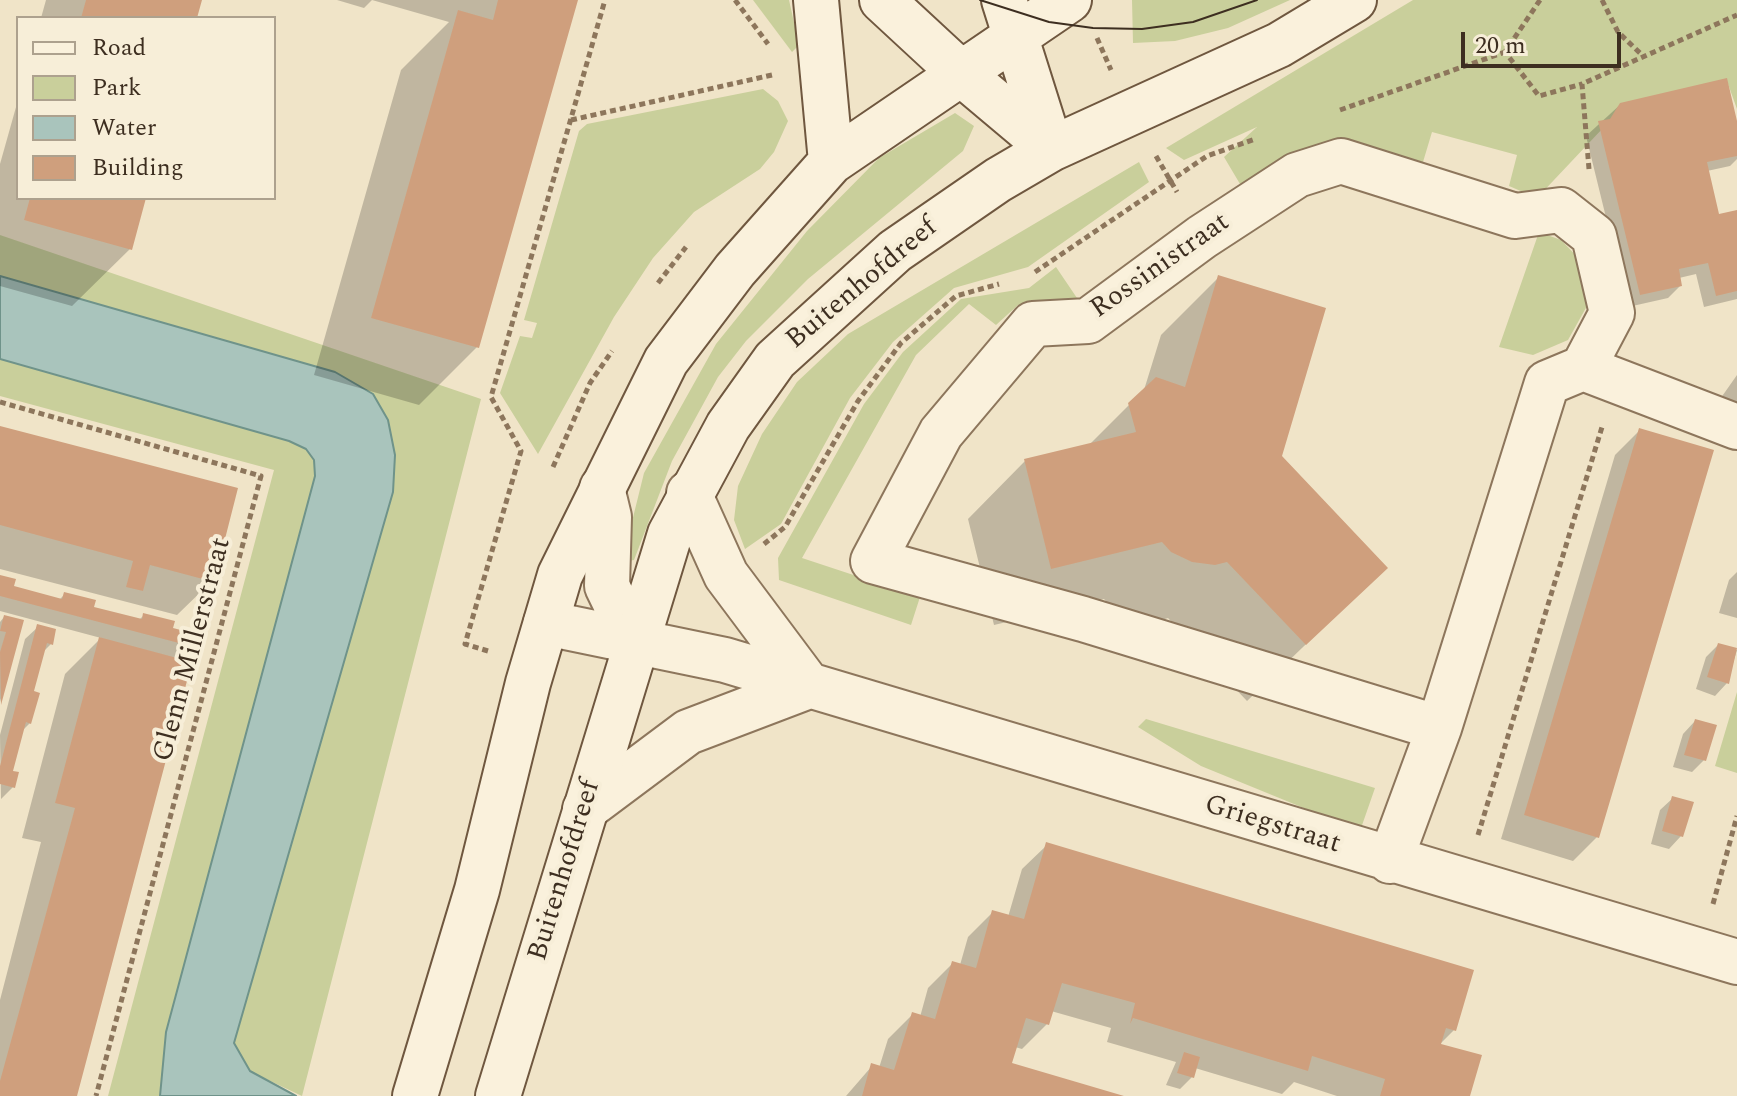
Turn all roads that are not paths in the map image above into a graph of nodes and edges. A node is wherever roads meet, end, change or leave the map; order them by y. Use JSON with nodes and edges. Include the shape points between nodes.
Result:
{"nodes":[{"id":1,"x":816,"y":0,"type":"edge"},
{"id":2,"x":882,"y":0,"type":"edge"},
{"id":3,"x":1069,"y":0,"type":"edge"},
{"id":4,"x":1354,"y":0,"type":"edge"},
{"id":5,"x":1010,"y":18,"type":"edge"},
{"id":6,"x":963,"y":75,"type":"junction"},
{"id":7,"x":1051,"y":149,"type":"junction"},
{"id":8,"x":831,"y":162,"type":"junction"},
{"id":9,"x":1599,"y":374,"type":"junction"},
{"id":10,"x":1737,"y":427,"type":"edge"},
{"id":11,"x":602,"y":488,"type":"junction"},
{"id":12,"x":689,"y":493,"type":"junction"},
{"id":13,"x":546,"y":623,"type":"junction"},
{"id":14,"x":635,"y":644,"type":"junction"},
{"id":15,"x":809,"y":686,"type":"junction"},
{"id":16,"x":1439,"y":728,"type":"junction"},
{"id":17,"x":585,"y":809,"type":"junction"},
{"id":18,"x":1390,"y":861,"type":"junction"},
{"id":19,"x":1718,"y":957,"type":"edge"},
{"id":20,"x":415,"y":1096,"type":"edge"},
{"id":21,"x":498,"y":1096,"type":"edge"}],
"edges":[{"from":1,"to":8,"type":"street","via":[[805,71]]},
{"from":2,"to":6,"type":"street"},
{"from":3,"to":5,"type":"street"},
{"from":4,"to":7,"type":"street","name":"Buitenhofdreef","via":[[1279,45]]},
{"from":5,"to":6,"type":"street"},
{"from":5,"to":7,"type":"street"},
{"from":6,"to":7,"type":"street"},
{"from":6,"to":8,"type":"street"},
{"from":7,"to":12,"type":"street","name":"Buitenhofdreef","via":[[895,251],[828,308],[775,360]]},
{"from":8,"to":11,"type":"street","via":[[735,270],[666,361]]},
{"from":9,"to":10,"type":"street"},
{"from":9,"to":16,"type":"street","via":[[1547,383]]},
{"from":9,"to":16,"type":"street","name":"Rossinistraat","via":[[1612,313],[1594,236],[1561,210],[1515,216],[1341,161],[1297,175],[1088,321],[1033,324],[941,433],[873,561]]},
{"from":11,"to":13,"type":"street","via":[[560,575]]},
{"from":11,"to":14,"type":"street","via":[[609,517],[607,586]]},
{"from":12,"to":14,"type":"street","name":"Buitenhofdreef","via":[[670,534]]},
{"from":12,"to":15,"type":"street","via":[[726,575]]},
{"from":13,"to":14,"type":"street","name":"Griegstraat"},
{"from":13,"to":20,"type":"street","via":[[477,890]]},
{"from":14,"to":15,"type":"street","name":"Griegstraat","via":[[725,660]]},
{"from":14,"to":17,"type":"street","name":"Buitenhofdreef"},
{"from":15,"to":17,"type":"street","via":[[688,732]]},
{"from":15,"to":18,"type":"street","name":"Griegstraat"},
{"from":16,"to":18,"type":"street"},
{"from":17,"to":21,"type":"street","name":"Buitenhofdreef"},
{"from":18,"to":19,"type":"street","name":"Griegstraat"}]}
